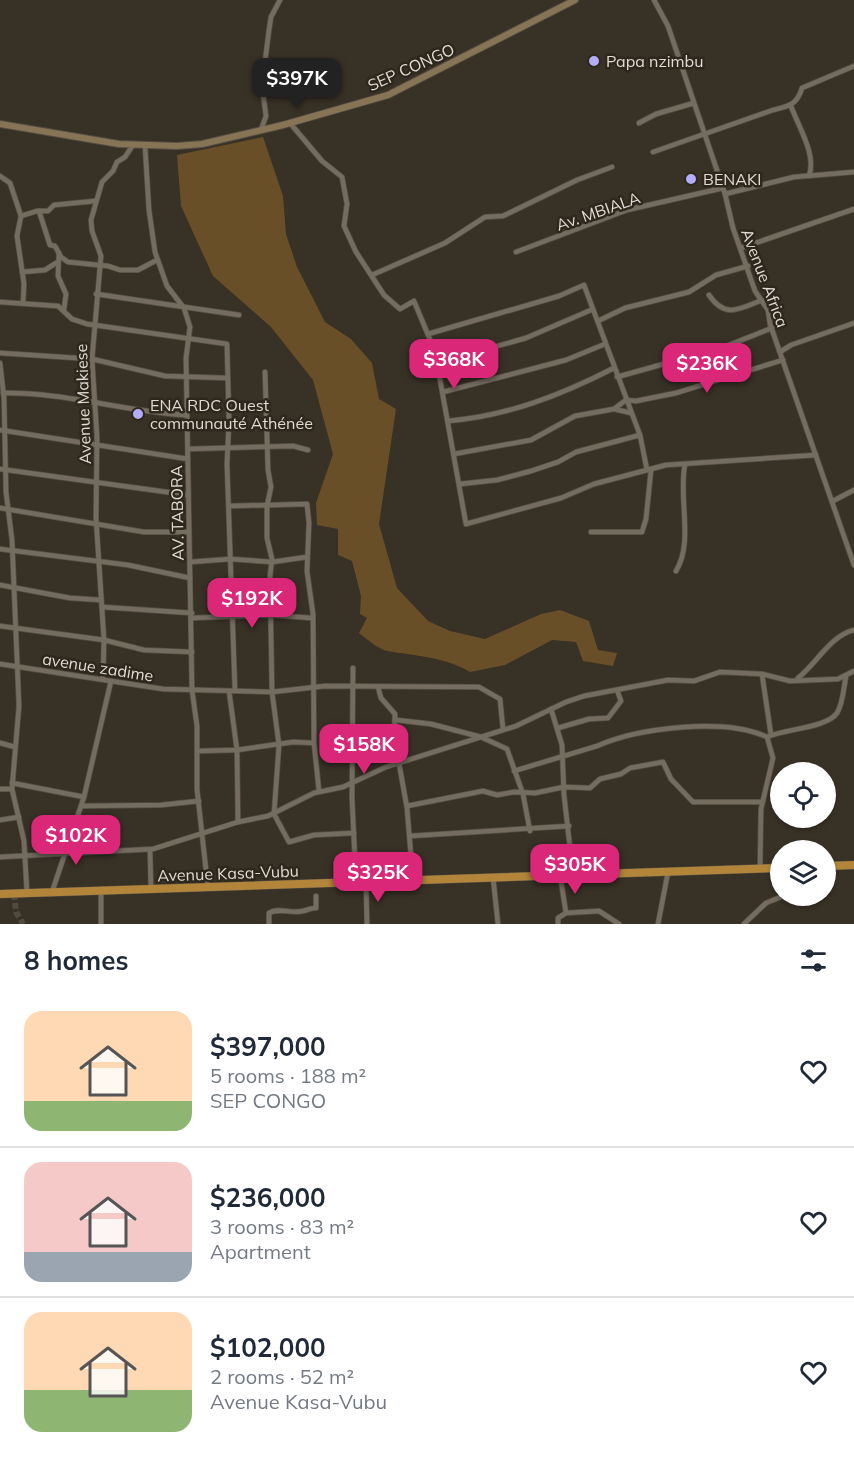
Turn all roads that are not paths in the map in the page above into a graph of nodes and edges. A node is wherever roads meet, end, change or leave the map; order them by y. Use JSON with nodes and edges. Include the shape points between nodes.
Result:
{"nodes":[{"id":1,"x":280,"y":0,"type":"edge"},
{"id":2,"x":575,"y":0,"type":"edge"},
{"id":3,"x":654,"y":0,"type":"edge"},
{"id":4,"x":854,"y":65,"type":"edge"},
{"id":5,"x":694,"y":104,"type":"junction"},
{"id":6,"x":791,"y":106,"type":"junction"},
{"id":7,"x":290,"y":123,"type":"junction"},
{"id":8,"x":639,"y":123,"type":"dead end"},
{"id":9,"x":0,"y":124,"type":"edge"},
{"id":10,"x":261,"y":130,"type":"junction"},
{"id":11,"x":704,"y":135,"type":"junction"},
{"id":12,"x":133,"y":145,"type":"junction"},
{"id":13,"x":145,"y":146,"type":"junction"},
{"id":14,"x":653,"y":152,"type":"dead end"},
{"id":15,"x":612,"y":166,"type":"dead end"},
{"id":16,"x":854,"y":172,"type":"edge"},
{"id":17,"x":0,"y":176,"type":"edge"},
{"id":18,"x":809,"y":176,"type":"junction"},
{"id":19,"x":724,"y":191,"type":"junction"},
{"id":20,"x":95,"y":201,"type":"junction"},
{"id":21,"x":854,"y":209,"type":"edge"},
{"id":22,"x":39,"y":211,"type":"junction"},
{"id":23,"x":21,"y":216,"type":"junction"},
{"id":24,"x":741,"y":248,"type":"junction"},
{"id":25,"x":516,"y":252,"type":"dead end"},
{"id":26,"x":59,"y":253,"type":"junction"},
{"id":27,"x":157,"y":260,"type":"junction"},
{"id":28,"x":68,"y":262,"type":"junction"},
{"id":29,"x":56,"y":263,"type":"junction"},
{"id":30,"x":100,"y":266,"type":"junction"},
{"id":31,"x":748,"y":266,"type":"junction"},
{"id":32,"x":22,"y":272,"type":"junction"},
{"id":33,"x":372,"y":275,"type":"junction"},
{"id":34,"x":97,"y":294,"type":"junction"},
{"id":35,"x":709,"y":295,"type":"dead end"},
{"id":36,"x":762,"y":300,"type":"junction"},
{"id":37,"x":0,"y":302,"type":"edge"},
{"id":38,"x":23,"y":303,"type":"junction"},
{"id":39,"x":184,"y":308,"type":"junction"},
{"id":40,"x":64,"y":309,"type":"junction"},
{"id":41,"x":591,"y":310,"type":"junction"},
{"id":42,"x":239,"y":315,"type":"dead end"},
{"id":43,"x":598,"y":321,"type":"junction"},
{"id":44,"x":854,"y":323,"type":"edge"},
{"id":45,"x":93,"y":325,"type":"junction"},
{"id":46,"x":772,"y":328,"type":"junction"},
{"id":47,"x":428,"y":334,"type":"junction"},
{"id":48,"x":188,"y":338,"type":"junction"},
{"id":49,"x":605,"y":344,"type":"junction"},
{"id":50,"x":780,"y":352,"type":"junction"},
{"id":51,"x":0,"y":353,"type":"edge"},
{"id":52,"x":92,"y":359,"type":"junction"},
{"id":53,"x":783,"y":360,"type":"junction"},
{"id":54,"x":0,"y":363,"type":"edge"},
{"id":55,"x":437,"y":363,"type":"junction"},
{"id":56,"x":614,"y":368,"type":"junction"},
{"id":57,"x":265,"y":372,"type":"dead end"},
{"id":58,"x":186,"y":376,"type":"junction"},
{"id":59,"x":617,"y":376,"type":"junction"},
{"id":60,"x":227,"y":378,"type":"junction"},
{"id":61,"x":1,"y":386,"type":"edge"},
{"id":62,"x":443,"y":392,"type":"junction"},
{"id":63,"x":3,"y":393,"type":"junction"},
{"id":64,"x":626,"y":400,"type":"junction"},
{"id":65,"x":93,"y":401,"type":"junction"},
{"id":66,"x":614,"y":409,"type":"junction"},
{"id":67,"x":631,"y":412,"type":"junction"},
{"id":68,"x":187,"y":415,"type":"junction"},
{"id":69,"x":448,"y":421,"type":"junction"},
{"id":70,"x":2,"y":430,"type":"edge"},
{"id":71,"x":640,"y":435,"type":"junction"},
{"id":72,"x":97,"y":445,"type":"junction"},
{"id":73,"x":268,"y":446,"type":"junction"},
{"id":74,"x":228,"y":447,"type":"junction"},
{"id":75,"x":188,"y":449,"type":"junction"},
{"id":76,"x":308,"y":450,"type":"dead end"},
{"id":77,"x":454,"y":454,"type":"junction"},
{"id":78,"x":816,"y":455,"type":"junction"},
{"id":79,"x":188,"y":459,"type":"junction"},
{"id":80,"x":685,"y":464,"type":"junction"},
{"id":81,"x":3,"y":470,"type":"edge"},
{"id":82,"x":649,"y":470,"type":"junction"},
{"id":83,"x":97,"y":484,"type":"junction"},
{"id":84,"x":460,"y":484,"type":"junction"},
{"id":85,"x":854,"y":490,"type":"edge"},
{"id":86,"x":189,"y":495,"type":"junction"},
{"id":87,"x":833,"y":501,"type":"junction"},
{"id":88,"x":268,"y":504,"type":"junction"},
{"id":89,"x":230,"y":506,"type":"junction"},
{"id":90,"x":0,"y":508,"type":"edge"},
{"id":91,"x":9,"y":510,"type":"junction"},
{"id":92,"x":96,"y":522,"type":"junction"},
{"id":93,"x":189,"y":532,"type":"junction"},
{"id":94,"x":591,"y":532,"type":"dead end"},
{"id":95,"x":0,"y":549,"type":"edge"},
{"id":96,"x":12,"y":551,"type":"junction"},
{"id":97,"x":307,"y":557,"type":"junction"},
{"id":98,"x":230,"y":559,"type":"junction"},
{"id":99,"x":190,"y":562,"type":"junction"},
{"id":100,"x":272,"y":562,"type":"junction"},
{"id":101,"x":99,"y":563,"type":"junction"},
{"id":102,"x":854,"y":565,"type":"edge"},
{"id":103,"x":676,"y":571,"type":"dead end"},
{"id":104,"x":190,"y":578,"type":"junction"},
{"id":105,"x":0,"y":585,"type":"edge"},
{"id":106,"x":13,"y":587,"type":"junction"},
{"id":107,"x":101,"y":600,"type":"junction"},
{"id":108,"x":102,"y":607,"type":"junction"},
{"id":109,"x":270,"y":615,"type":"junction"},
{"id":110,"x":192,"y":616,"type":"junction"},
{"id":111,"x":232,"y":617,"type":"junction"},
{"id":112,"x":312,"y":618,"type":"junction"},
{"id":113,"x":0,"y":626,"type":"edge"},
{"id":114,"x":15,"y":630,"type":"junction"},
{"id":115,"x":854,"y":630,"type":"edge"},
{"id":116,"x":104,"y":640,"type":"junction"},
{"id":117,"x":192,"y":652,"type":"junction"},
{"id":118,"x":0,"y":664,"type":"edge"},
{"id":119,"x":17,"y":666,"type":"junction"},
{"id":120,"x":352,"y":668,"type":"dead end"},
{"id":121,"x":854,"y":671,"type":"edge"},
{"id":122,"x":762,"y":674,"type":"junction"},
{"id":123,"x":846,"y":676,"type":"junction"},
{"id":124,"x":103,"y":679,"type":"junction"},
{"id":125,"x":111,"y":681,"type":"junction"},
{"id":126,"x":790,"y":681,"type":"junction"},
{"id":127,"x":313,"y":687,"type":"junction"},
{"id":128,"x":353,"y":687,"type":"junction"},
{"id":129,"x":378,"y":687,"type":"junction"},
{"id":130,"x":192,"y":690,"type":"junction"},
{"id":131,"x":617,"y":690,"type":"junction"},
{"id":132,"x":232,"y":691,"type":"junction"},
{"id":133,"x":272,"y":692,"type":"junction"},
{"id":134,"x":551,"y":709,"type":"junction"},
{"id":135,"x":396,"y":720,"type":"junction"},
{"id":136,"x":558,"y":728,"type":"junction"},
{"id":137,"x":503,"y":729,"type":"junction"},
{"id":138,"x":769,"y":736,"type":"junction"},
{"id":139,"x":481,"y":737,"type":"junction"},
{"id":140,"x":0,"y":743,"type":"edge"},
{"id":141,"x":314,"y":743,"type":"junction"},
{"id":142,"x":279,"y":745,"type":"junction"},
{"id":143,"x":15,"y":747,"type":"junction"},
{"id":144,"x":237,"y":750,"type":"junction"},
{"id":145,"x":197,"y":751,"type":"junction"},
{"id":146,"x":563,"y":755,"type":"junction"},
{"id":147,"x":399,"y":764,"type":"junction"},
{"id":148,"x":514,"y":771,"type":"junction"},
{"id":149,"x":352,"y":783,"type":"junction"},
{"id":150,"x":12,"y":786,"type":"junction"},
{"id":151,"x":564,"y":787,"type":"junction"},
{"id":152,"x":0,"y":789,"type":"edge"},
{"id":153,"x":319,"y":791,"type":"junction"},
{"id":154,"x":523,"y":794,"type":"junction"},
{"id":155,"x":84,"y":797,"type":"junction"},
{"id":156,"x":199,"y":801,"type":"junction"},
{"id":157,"x":762,"y":802,"type":"junction"},
{"id":158,"x":81,"y":806,"type":"junction"},
{"id":159,"x":407,"y":806,"type":"junction"},
{"id":160,"x":274,"y":814,"type":"junction"},
{"id":161,"x":19,"y":817,"type":"junction"},
{"id":162,"x":0,"y":820,"type":"edge"},
{"id":163,"x":238,"y":822,"type":"junction"},
{"id":164,"x":569,"y":826,"type":"junction"},
{"id":165,"x":530,"y":831,"type":"junction"},
{"id":166,"x":202,"y":833,"type":"junction"},
{"id":167,"x":354,"y":833,"type":"junction"},
{"id":168,"x":410,"y":836,"type":"junction"},
{"id":169,"x":150,"y":850,"type":"junction"},
{"id":170,"x":62,"y":855,"type":"junction"},
{"id":171,"x":24,"y":856,"type":"junction"},
{"id":172,"x":0,"y":857,"type":"edge"},
{"id":173,"x":854,"y":865,"type":"edge"},
{"id":174,"x":836,"y":866,"type":"edge"},
{"id":175,"x":770,"y":868,"type":"edge"},
{"id":176,"x":760,"y":869,"type":"junction"},
{"id":177,"x":668,"y":872,"type":"junction"},
{"id":178,"x":560,"y":874,"type":"junction"},
{"id":179,"x":573,"y":874,"type":"junction"},
{"id":180,"x":493,"y":877,"type":"junction"},
{"id":181,"x":413,"y":880,"type":"junction"},
{"id":182,"x":356,"y":882,"type":"junction"},
{"id":183,"x":366,"y":882,"type":"junction"},
{"id":184,"x":208,"y":888,"type":"junction"},
{"id":185,"x":151,"y":890,"type":"junction"},
{"id":186,"x":101,"y":892,"type":"junction"},
{"id":187,"x":27,"y":893,"type":"junction"},
{"id":188,"x":51,"y":893,"type":"junction"},
{"id":189,"x":0,"y":894,"type":"edge"},
{"id":190,"x":316,"y":897,"type":"dead end"},
{"id":191,"x":770,"y":901,"type":"edge"},
{"id":192,"x":566,"y":913,"type":"junction"},
{"id":193,"x":101,"y":924,"type":"edge"},
{"id":194,"x":269,"y":924,"type":"edge"},
{"id":195,"x":367,"y":924,"type":"edge"},
{"id":196,"x":498,"y":924,"type":"edge"},
{"id":197,"x":558,"y":924,"type":"edge"},
{"id":198,"x":619,"y":924,"type":"edge"},
{"id":199,"x":658,"y":924,"type":"edge"},
{"id":200,"x":744,"y":924,"type":"edge"}],
"edges":[{"from":1,"to":10,"type":"street","via":[[269,30],[262,86],[266,116]]},
{"from":2,"to":7,"type":"street","name":"SEP CONGO","via":[[388,95]]},
{"from":3,"to":5,"type":"street","name":"Avenue Africa","via":[[668,26]]},
{"from":4,"to":6,"type":"street","via":[[802,88],[799,99]]},
{"from":5,"to":8,"type":"street"},
{"from":5,"to":11,"type":"street","name":"Avenue Africa"},
{"from":6,"to":11,"type":"street"},
{"from":6,"to":18,"type":"street","via":[[809,153]]},
{"from":7,"to":10,"type":"street","name":"SEP CONGO"},
{"from":7,"to":33,"type":"street","via":[[322,161],[342,177],[347,204],[344,226]]},
{"from":9,"to":12,"type":"street","name":"SEP CONGO"},
{"from":10,"to":13,"type":"street","name":"SEP CONGO","via":[[202,144]]},
{"from":11,"to":14,"type":"street"},
{"from":11,"to":19,"type":"street","name":"Avenue Africa"},
{"from":12,"to":13,"type":"street","name":"SEP CONGO"},
{"from":12,"to":20,"type":"street","name":"Avenue Makiese","via":[[102,182]]},
{"from":13,"to":27,"type":"street","name":"AV. TABORA"},
{"from":15,"to":33,"type":"street","via":[[503,216],[485,217],[445,243]]},
{"from":16,"to":18,"type":"street","name":"Av. MBIALA"},
{"from":17,"to":23,"type":"street","via":[[10,183]]},
{"from":18,"to":19,"type":"street","name":"Av. MBIALA"},
{"from":19,"to":24,"type":"street","name":"Avenue Africa"},
{"from":19,"to":25,"type":"street","name":"Av. MBIALA","via":[[627,210]]},
{"from":20,"to":22,"type":"street"},
{"from":20,"to":30,"type":"street","name":"Avenue Makiese","via":[[92,231],[101,251]]},
{"from":21,"to":24,"type":"street"},
{"from":22,"to":23,"type":"street"},
{"from":22,"to":26,"type":"street","via":[[50,245]]},
{"from":23,"to":32,"type":"street","via":[[17,237]]},
{"from":24,"to":31,"type":"street","name":"Avenue Africa"},
{"from":26,"to":28,"type":"street"},
{"from":26,"to":29,"type":"street"},
{"from":27,"to":30,"type":"street","via":[[134,271]]},
{"from":27,"to":39,"type":"street","name":"AV. TABORA","via":[[167,286]]},
{"from":28,"to":29,"type":"street"},
{"from":28,"to":30,"type":"street"},
{"from":29,"to":32,"type":"street","via":[[45,270]]},
{"from":29,"to":40,"type":"street","via":[[66,294]]},
{"from":30,"to":34,"type":"street","name":"Avenue Makiese"},
{"from":31,"to":36,"type":"street","name":"Avenue Africa","via":[[754,291]]},
{"from":31,"to":43,"type":"street","via":[[716,274],[682,295],[625,308]]},
{"from":32,"to":38,"type":"street"},
{"from":33,"to":47,"type":"street","via":[[384,295],[400,309],[414,301]]},
{"from":34,"to":39,"type":"street"},
{"from":34,"to":45,"type":"street","name":"Avenue Makiese"},
{"from":35,"to":36,"type":"street","via":[[717,307],[726,310]]},
{"from":36,"to":46,"type":"street","name":"Avenue Africa"},
{"from":37,"to":38,"type":"street"},
{"from":38,"to":40,"type":"street"},
{"from":39,"to":42,"type":"street"},
{"from":39,"to":48,"type":"street","name":"AV. TABORA","via":[[190,327]]},
{"from":40,"to":45,"type":"street","via":[[72,319]]},
{"from":41,"to":43,"type":"street"},
{"from":41,"to":47,"type":"street","via":[[584,285],[559,296]]},
{"from":41,"to":55,"type":"street","via":[[526,338]]},
{"from":43,"to":49,"type":"street"},
{"from":44,"to":50,"type":"street"},
{"from":45,"to":48,"type":"street"},
{"from":45,"to":52,"type":"street","name":"Avenue Makiese"},
{"from":46,"to":50,"type":"street","name":"Avenue Africa"},
{"from":46,"to":59,"type":"street","via":[[691,360]]},
{"from":47,"to":55,"type":"street"},
{"from":48,"to":58,"type":"street","name":"AV. TABORA"},
{"from":48,"to":60,"type":"street","via":[[226,343]]},
{"from":49,"to":56,"type":"street"},
{"from":49,"to":62,"type":"street","via":[[566,360]]},
{"from":50,"to":53,"type":"street","name":"Avenue Africa"},
{"from":51,"to":52,"type":"street"},
{"from":52,"to":58,"type":"street","via":[[152,374]]},
{"from":52,"to":65,"type":"street","name":"Avenue Makiese"},
{"from":53,"to":64,"type":"street","via":[[676,393]]},
{"from":53,"to":78,"type":"street","name":"Avenue Africa"},
{"from":54,"to":61,"type":"street"},
{"from":55,"to":62,"type":"street"},
{"from":56,"to":59,"type":"street"},
{"from":56,"to":69,"type":"street","via":[[513,410]]},
{"from":57,"to":73,"type":"street"},
{"from":58,"to":60,"type":"street"},
{"from":58,"to":68,"type":"street","name":"AV. TABORA"},
{"from":59,"to":64,"type":"street"},
{"from":60,"to":74,"type":"street"},
{"from":61,"to":63,"type":"street"},
{"from":62,"to":69,"type":"street"},
{"from":63,"to":65,"type":"street"},
{"from":63,"to":70,"type":"street"},
{"from":64,"to":66,"type":"street"},
{"from":64,"to":67,"type":"street"},
{"from":65,"to":68,"type":"street"},
{"from":65,"to":72,"type":"street","name":"Avenue Makiese"},
{"from":66,"to":67,"type":"street"},
{"from":66,"to":77,"type":"street","via":[[575,416],[531,440]]},
{"from":67,"to":71,"type":"street"},
{"from":68,"to":75,"type":"street","name":"AV. TABORA"},
{"from":69,"to":77,"type":"street"},
{"from":70,"to":72,"type":"street"},
{"from":70,"to":81,"type":"street"},
{"from":71,"to":82,"type":"street"},
{"from":71,"to":84,"type":"street","via":[[576,452],[531,471]]},
{"from":72,"to":79,"type":"street"},
{"from":72,"to":83,"type":"street","name":"Avenue Makiese"},
{"from":73,"to":74,"type":"street"},
{"from":73,"to":76,"type":"street"},
{"from":73,"to":88,"type":"street","via":[[272,487]]},
{"from":74,"to":75,"type":"street"},
{"from":74,"to":89,"type":"street"},
{"from":75,"to":79,"type":"street","name":"AV. TABORA"},
{"from":77,"to":84,"type":"street"},
{"from":78,"to":80,"type":"street"},
{"from":78,"to":87,"type":"street","name":"Avenue Africa"},
{"from":79,"to":86,"type":"street","name":"AV. TABORA"},
{"from":80,"to":82,"type":"street"},
{"from":80,"to":103,"type":"street","via":[[681,488],[684,546]]},
{"from":81,"to":83,"type":"street"},
{"from":81,"to":91,"type":"street"},
{"from":82,"to":84,"type":"street","via":[[466,524]]},
{"from":82,"to":94,"type":"street","via":[[642,532]]},
{"from":83,"to":86,"type":"street"},
{"from":83,"to":92,"type":"street","name":"Avenue Makiese"},
{"from":85,"to":87,"type":"street"},
{"from":86,"to":93,"type":"street","name":"AV. TABORA"},
{"from":87,"to":102,"type":"street","name":"Avenue Africa"},
{"from":88,"to":89,"type":"street"},
{"from":88,"to":97,"type":"street","via":[[306,504]]},
{"from":88,"to":100,"type":"street","via":[[267,538]]},
{"from":89,"to":98,"type":"street"},
{"from":90,"to":91,"type":"street"},
{"from":91,"to":92,"type":"street"},
{"from":91,"to":96,"type":"street"},
{"from":92,"to":93,"type":"street","via":[[144,532]]},
{"from":92,"to":101,"type":"street","name":"Avenue Makiese"},
{"from":93,"to":99,"type":"street","name":"AV. TABORA"},
{"from":95,"to":96,"type":"street"},
{"from":96,"to":101,"type":"street"},
{"from":96,"to":106,"type":"street"},
{"from":97,"to":100,"type":"street"},
{"from":97,"to":112,"type":"street"},
{"from":98,"to":99,"type":"street"},
{"from":98,"to":100,"type":"street"},
{"from":98,"to":111,"type":"street"},
{"from":99,"to":104,"type":"street","name":"AV. TABORA"},
{"from":100,"to":109,"type":"street"},
{"from":101,"to":104,"type":"street"},
{"from":101,"to":107,"type":"street","name":"Avenue Makiese"},
{"from":104,"to":110,"type":"street","name":"AV. TABORA"},
{"from":105,"to":106,"type":"street"},
{"from":106,"to":107,"type":"street"},
{"from":106,"to":114,"type":"street"},
{"from":107,"to":108,"type":"street","name":"Avenue Makiese"},
{"from":108,"to":110,"type":"street"},
{"from":108,"to":116,"type":"street","name":"Avenue Makiese"},
{"from":109,"to":111,"type":"street"},
{"from":109,"to":112,"type":"street"},
{"from":109,"to":133,"type":"street"},
{"from":110,"to":111,"type":"street"},
{"from":110,"to":117,"type":"street","name":"AV. TABORA"},
{"from":111,"to":132,"type":"street"},
{"from":112,"to":127,"type":"street"},
{"from":113,"to":114,"type":"street"},
{"from":114,"to":116,"type":"street"},
{"from":114,"to":119,"type":"street"},
{"from":115,"to":126,"type":"street","via":[[837,637],[802,675]]},
{"from":116,"to":117,"type":"street","via":[[144,650]]},
{"from":116,"to":124,"type":"street","name":"Avenue Makiese"},
{"from":117,"to":130,"type":"street","name":"AV. TABORA"},
{"from":118,"to":119,"type":"street","name":"avenue zadime"},
{"from":119,"to":124,"type":"street","name":"avenue zadime"},
{"from":119,"to":143,"type":"street","via":[[20,706]]},
{"from":120,"to":128,"type":"street"},
{"from":121,"to":123,"type":"street"},
{"from":122,"to":126,"type":"street"},
{"from":122,"to":131,"type":"street","via":[[720,672],[694,681],[675,680]]},
{"from":122,"to":138,"type":"street"},
{"from":123,"to":126,"type":"street"},
{"from":123,"to":138,"type":"street","via":[[835,716]]},
{"from":124,"to":125,"type":"street","name":"avenue zadime"},
{"from":125,"to":130,"type":"street","name":"avenue zadime","via":[[144,688]]},
{"from":125,"to":155,"type":"street"},
{"from":127,"to":128,"type":"street","name":"avenue zadime"},
{"from":127,"to":133,"type":"street","name":"avenue zadime"},
{"from":127,"to":141,"type":"street"},
{"from":128,"to":129,"type":"street","name":"avenue zadime"},
{"from":128,"to":149,"type":"street"},
{"from":129,"to":135,"type":"street"},
{"from":129,"to":137,"type":"street","name":"avenue zadime","via":[[484,688],[500,699]]},
{"from":130,"to":132,"type":"street","name":"avenue zadime"},
{"from":130,"to":145,"type":"street","name":"AV. TABORA"},
{"from":131,"to":134,"type":"street","via":[[571,700]]},
{"from":131,"to":136,"type":"street","via":[[621,701],[608,718]]},
{"from":132,"to":133,"type":"street","name":"avenue zadime"},
{"from":132,"to":144,"type":"street"},
{"from":133,"to":142,"type":"street"},
{"from":134,"to":136,"type":"street"},
{"from":134,"to":137,"type":"street"},
{"from":135,"to":139,"type":"street"},
{"from":135,"to":147,"type":"street","via":[[393,728]]},
{"from":136,"to":146,"type":"street"},
{"from":137,"to":139,"type":"street"},
{"from":138,"to":146,"type":"street","via":[[720,727],[665,729],[608,740]]},
{"from":138,"to":157,"type":"street","via":[[773,758]]},
{"from":139,"to":147,"type":"street"},
{"from":139,"to":148,"type":"street","via":[[507,749]]},
{"from":140,"to":143,"type":"street"},
{"from":141,"to":142,"type":"street"},
{"from":141,"to":153,"type":"street"},
{"from":142,"to":144,"type":"street"},
{"from":142,"to":160,"type":"street"},
{"from":143,"to":150,"type":"street"},
{"from":144,"to":145,"type":"street"},
{"from":144,"to":163,"type":"street"},
{"from":145,"to":156,"type":"street","name":"AV. TABORA"},
{"from":146,"to":148,"type":"street"},
{"from":146,"to":151,"type":"street"},
{"from":147,"to":149,"type":"street"},
{"from":147,"to":159,"type":"street"},
{"from":148,"to":154,"type":"street"},
{"from":149,"to":153,"type":"street"},
{"from":149,"to":167,"type":"street"},
{"from":150,"to":152,"type":"street"},
{"from":150,"to":155,"type":"street"},
{"from":150,"to":161,"type":"street"},
{"from":151,"to":154,"type":"street"},
{"from":151,"to":157,"type":"street","via":[[590,788],[600,779],[630,768],[663,762],[670,779],[693,802]]},
{"from":151,"to":164,"type":"street"},
{"from":153,"to":160,"type":"street"},
{"from":154,"to":159,"type":"street","via":[[496,795],[483,791]]},
{"from":154,"to":165,"type":"street"},
{"from":155,"to":158,"type":"street"},
{"from":156,"to":158,"type":"street","via":[[160,806]]},
{"from":156,"to":166,"type":"street","name":"AV. TABORA"},
{"from":157,"to":176,"type":"street"},
{"from":158,"to":170,"type":"street"},
{"from":159,"to":168,"type":"street"},
{"from":160,"to":163,"type":"street"},
{"from":160,"to":167,"type":"street","via":[[289,842],[315,835]]},
{"from":161,"to":162,"type":"street"},
{"from":161,"to":171,"type":"street"},
{"from":163,"to":166,"type":"street"},
{"from":164,"to":165,"type":"street"},
{"from":164,"to":179,"type":"street"},
{"from":165,"to":168,"type":"street"},
{"from":166,"to":169,"type":"street"},
{"from":166,"to":184,"type":"street","name":"AV. TABORA"},
{"from":167,"to":182,"type":"street"},
{"from":168,"to":181,"type":"street"},
{"from":169,"to":170,"type":"street"},
{"from":169,"to":185,"type":"street"},
{"from":170,"to":171,"type":"street"},
{"from":170,"to":188,"type":"street"},
{"from":171,"to":172,"type":"street"},
{"from":171,"to":187,"type":"street"},
{"from":173,"to":174,"type":"highway"},
{"from":175,"to":176,"type":"highway","name":"Avenue Kasa-Vubu"},
{"from":176,"to":177,"type":"highway","name":"Avenue Kasa-Vubu"},
{"from":177,"to":179,"type":"highway","name":"Avenue Kasa-Vubu"},
{"from":177,"to":199,"type":"street"},
{"from":178,"to":179,"type":"highway","name":"Avenue Kasa-Vubu"},
{"from":178,"to":180,"type":"highway","name":"Avenue Kasa-Vubu"},
{"from":178,"to":192,"type":"street"},
{"from":180,"to":181,"type":"highway","name":"Avenue Kasa-Vubu"},
{"from":180,"to":196,"type":"street"},
{"from":181,"to":183,"type":"highway","name":"Avenue Kasa-Vubu"},
{"from":182,"to":183,"type":"highway","name":"Avenue Kasa-Vubu"},
{"from":182,"to":184,"type":"highway","name":"Avenue Kasa-Vubu"},
{"from":183,"to":195,"type":"street"},
{"from":184,"to":185,"type":"highway","name":"Avenue Kasa-Vubu"},
{"from":185,"to":186,"type":"highway","name":"Avenue Kasa-Vubu"},
{"from":186,"to":188,"type":"highway","name":"Avenue Kasa-Vubu"},
{"from":186,"to":193,"type":"street"},
{"from":187,"to":188,"type":"highway","name":"Avenue Kasa-Vubu"},
{"from":187,"to":189,"type":"highway","name":"Avenue Kasa-Vubu"},
{"from":190,"to":194,"type":"street","via":[[316,908],[274,910],[269,914]]},
{"from":191,"to":200,"type":"street"},
{"from":192,"to":197,"type":"street","via":[[558,918]]},
{"from":192,"to":198,"type":"street","via":[[599,911]]}]}
